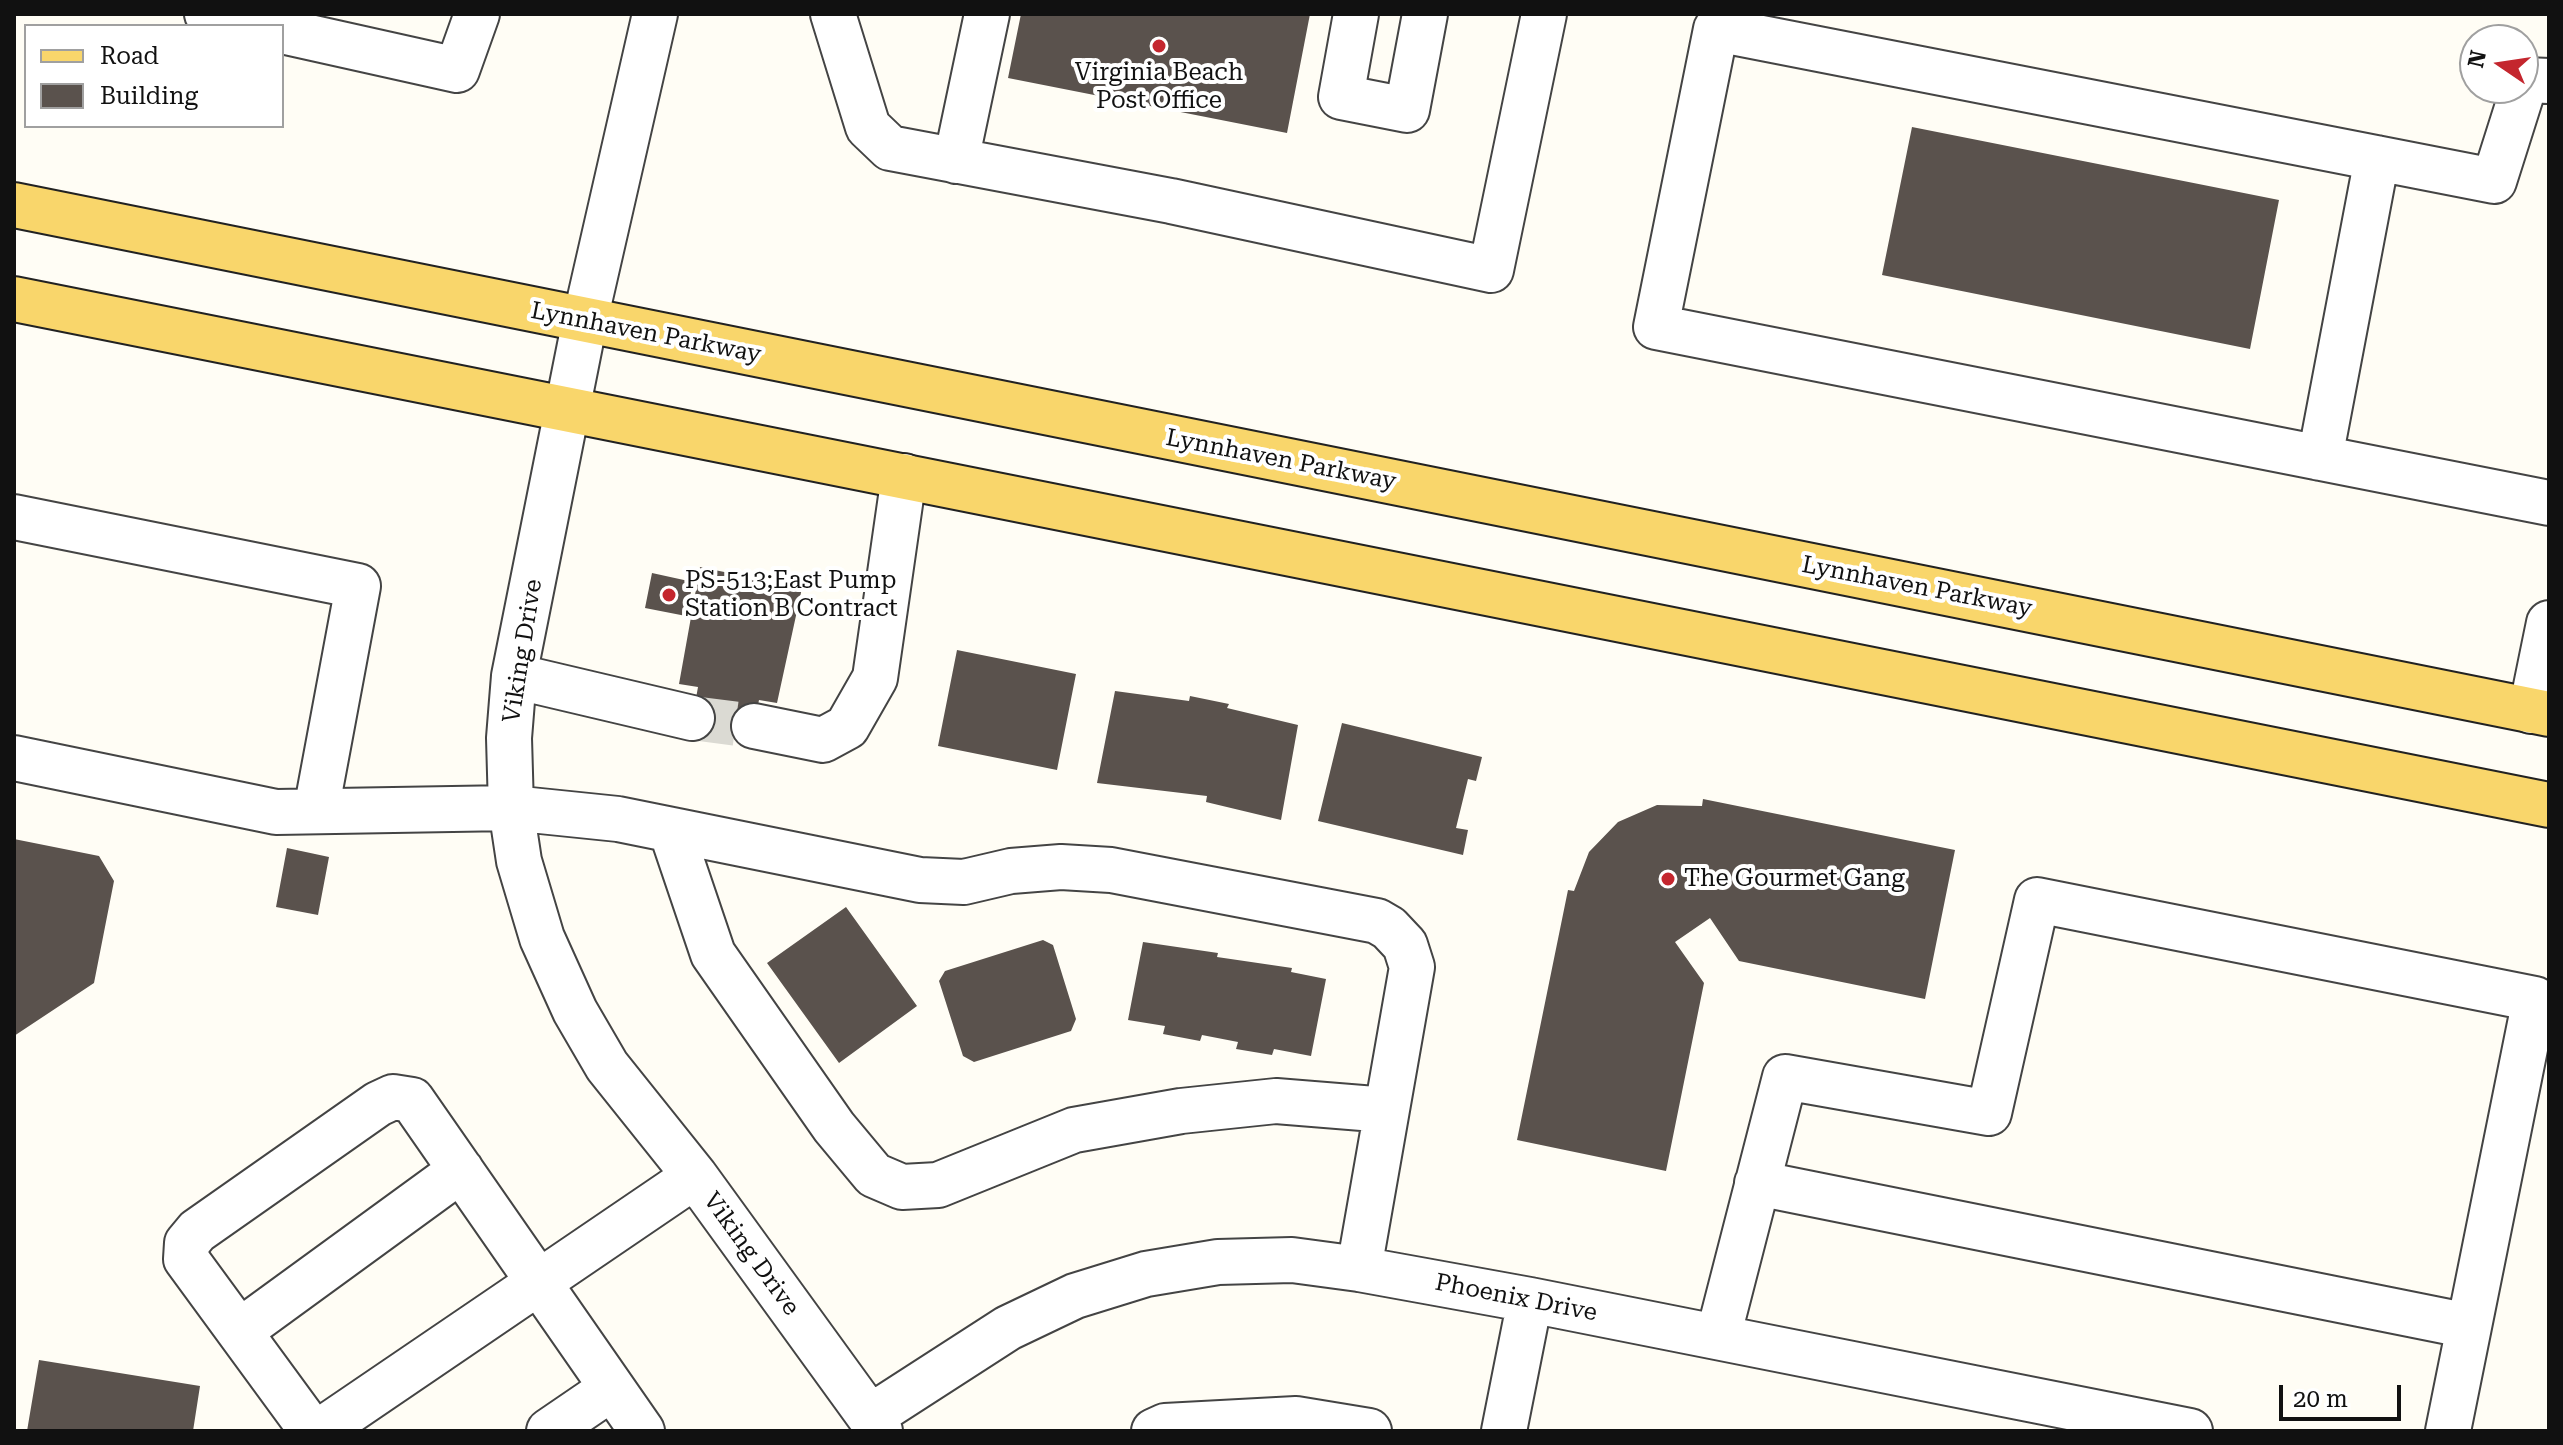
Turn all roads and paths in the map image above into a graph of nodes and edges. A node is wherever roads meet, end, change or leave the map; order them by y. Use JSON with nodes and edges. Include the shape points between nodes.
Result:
{"nodes":[{"id":1,"x":207,"y":14,"type":"edge"},
{"id":2,"x":477,"y":14,"type":"edge"},
{"id":3,"x":655,"y":14,"type":"edge"},
{"id":4,"x":833,"y":14,"type":"edge"},
{"id":5,"x":987,"y":14,"type":"edge"},
{"id":6,"x":1356,"y":14,"type":"edge"},
{"id":7,"x":1425,"y":14,"type":"edge"},
{"id":8,"x":1544,"y":14,"type":"edge"},
{"id":9,"x":252,"y":24,"type":"edge"},
{"id":10,"x":284,"y":31,"type":"edge"},
{"id":11,"x":2549,"y":81,"type":"edge"},
{"id":12,"x":2377,"y":158,"type":"junction"},
{"id":13,"x":956,"y":161,"type":"junction"},
{"id":14,"x":14,"y":205,"type":"edge"},
{"id":15,"x":14,"y":299,"type":"edge"},
{"id":16,"x":585,"y":320,"type":"junction"},
{"id":17,"x":567,"y":409,"type":"junction"},
{"id":18,"x":2320,"y":458,"type":"junction"},
{"id":19,"x":904,"y":476,"type":"junction"},
{"id":20,"x":2549,"y":503,"type":"edge"},
{"id":21,"x":14,"y":517,"type":"edge"},
{"id":22,"x":2549,"y":623,"type":"edge"},
{"id":23,"x":514,"y":676,"type":"junction"},
{"id":24,"x":2540,"y":712,"type":"edge"},
{"id":25,"x":692,"y":718,"type":"tunnel mouth"},
{"id":26,"x":754,"y":726,"type":"tunnel mouth"},
{"id":27,"x":14,"y":758,"type":"edge"},
{"id":28,"x":2549,"y":805,"type":"edge"},
{"id":29,"x":511,"y":808,"type":"junction"},
{"id":30,"x":316,"y":811,"type":"junction"},
{"id":31,"x":671,"y":830,"type":"junction"},
{"id":32,"x":1387,"y":1110,"type":"junction"},
{"id":33,"x":461,"y":1170,"type":"junction"},
{"id":34,"x":695,"y":1176,"type":"junction"},
{"id":35,"x":1757,"y":1183,"type":"junction"},
{"id":36,"x":1359,"y":1269,"type":"junction"},
{"id":37,"x":539,"y":1283,"type":"junction"},
{"id":38,"x":1530,"y":1300,"type":"junction"},
{"id":39,"x":2469,"y":1326,"type":"junction"},
{"id":40,"x":240,"y":1331,"type":"junction"},
{"id":41,"x":1718,"y":1337,"type":"junction"},
{"id":42,"x":612,"y":1388,"type":"junction"},
{"id":43,"x":875,"y":1424,"type":"edge"},
{"id":44,"x":312,"y":1431,"type":"edge"},
{"id":45,"x":320,"y":1431,"type":"edge"},
{"id":46,"x":549,"y":1431,"type":"edge"},
{"id":47,"x":642,"y":1431,"type":"edge"},
{"id":48,"x":1154,"y":1431,"type":"edge"},
{"id":49,"x":1369,"y":1431,"type":"edge"},
{"id":50,"x":1504,"y":1431,"type":"edge"},
{"id":51,"x":2190,"y":1431,"type":"edge"},
{"id":52,"x":2448,"y":1431,"type":"edge"}],
"edges":[{"from":1,"to":9,"type":"street"},
{"from":2,"to":10,"type":"street","via":[[457,70]]},
{"from":3,"to":16,"type":"street","name":"Viking Drive"},
{"from":4,"to":13,"type":"street","via":[[868,127],[890,148]]},
{"from":5,"to":13,"type":"street"},
{"from":6,"to":7,"type":"street","via":[[1341,97],[1407,110]]},
{"from":8,"to":13,"type":"street","via":[[1491,270]]},
{"from":11,"to":12,"type":"street","via":[[2526,80],[2494,181]]},
{"from":12,"to":18,"type":"street"},
{"from":12,"to":18,"type":"street","via":[[1716,29],[1656,327]]},
{"from":14,"to":16,"type":"main road","name":"Lynnhaven Parkway"},
{"from":15,"to":17,"type":"main road"},
{"from":16,"to":17,"type":"street","name":"Viking Drive"},
{"from":16,"to":24,"type":"main road","name":"Lynnhaven Parkway"},
{"from":17,"to":19,"type":"main road"},
{"from":17,"to":23,"type":"street","name":"Viking Drive"},
{"from":18,"to":20,"type":"street"},
{"from":19,"to":26,"type":"street","via":[[875,678],[847,727],[823,740]]},
{"from":19,"to":28,"type":"main road"},
{"from":21,"to":30,"type":"street","via":[[358,586]]},
{"from":22,"to":24,"type":"street"},
{"from":23,"to":25,"type":"street"},
{"from":23,"to":29,"type":"street","name":"Viking Drive"},
{"from":27,"to":30,"type":"street","via":[[276,812]]},
{"from":29,"to":30,"type":"street"},
{"from":29,"to":31,"type":"street"},
{"from":29,"to":34,"type":"street","name":"Viking Drive","via":[[519,861],[542,938],[575,1011],[607,1066]]},
{"from":31,"to":32,"type":"street","via":[[920,880],[964,882],[1061,867],[1111,870],[1377,921],[1405,945],[1412,967]]},
{"from":31,"to":32,"type":"street","via":[[713,954],[834,1127],[874,1175],[902,1187],[938,1185],[1074,1130],[1181,1111],[1276,1101]]},
{"from":32,"to":36,"type":"street"},
{"from":33,"to":37,"type":"street"},
{"from":33,"to":40,"type":"street"},
{"from":33,"to":40,"type":"street","via":[[412,1100],[393,1097],[197,1231],[187,1243],[186,1259]]},
{"from":34,"to":37,"type":"street"},
{"from":34,"to":43,"type":"street","name":"Viking Drive"},
{"from":35,"to":39,"type":"street"},
{"from":35,"to":39,"type":"street","via":[[1785,1077],[1989,1113],[2037,900],[2519,995],[2535,999]]},
{"from":35,"to":41,"type":"street"},
{"from":36,"to":38,"type":"street","name":"Phoenix Drive"},
{"from":36,"to":43,"type":"street","name":"Phoenix Drive","via":[[1292,1260],[1233,1262],[1146,1274],[1075,1296],[1008,1328]]},
{"from":37,"to":42,"type":"street"},
{"from":37,"to":45,"type":"street"},
{"from":38,"to":41,"type":"street","name":"Phoenix Drive"},
{"from":38,"to":50,"type":"street"},
{"from":39,"to":52,"type":"street"},
{"from":40,"to":44,"type":"street"},
{"from":41,"to":51,"type":"street","name":"Phoenix Drive"},
{"from":42,"to":46,"type":"street"},
{"from":42,"to":47,"type":"street"},
{"from":48,"to":49,"type":"street","via":[[1165,1426],[1296,1419]]}]}
